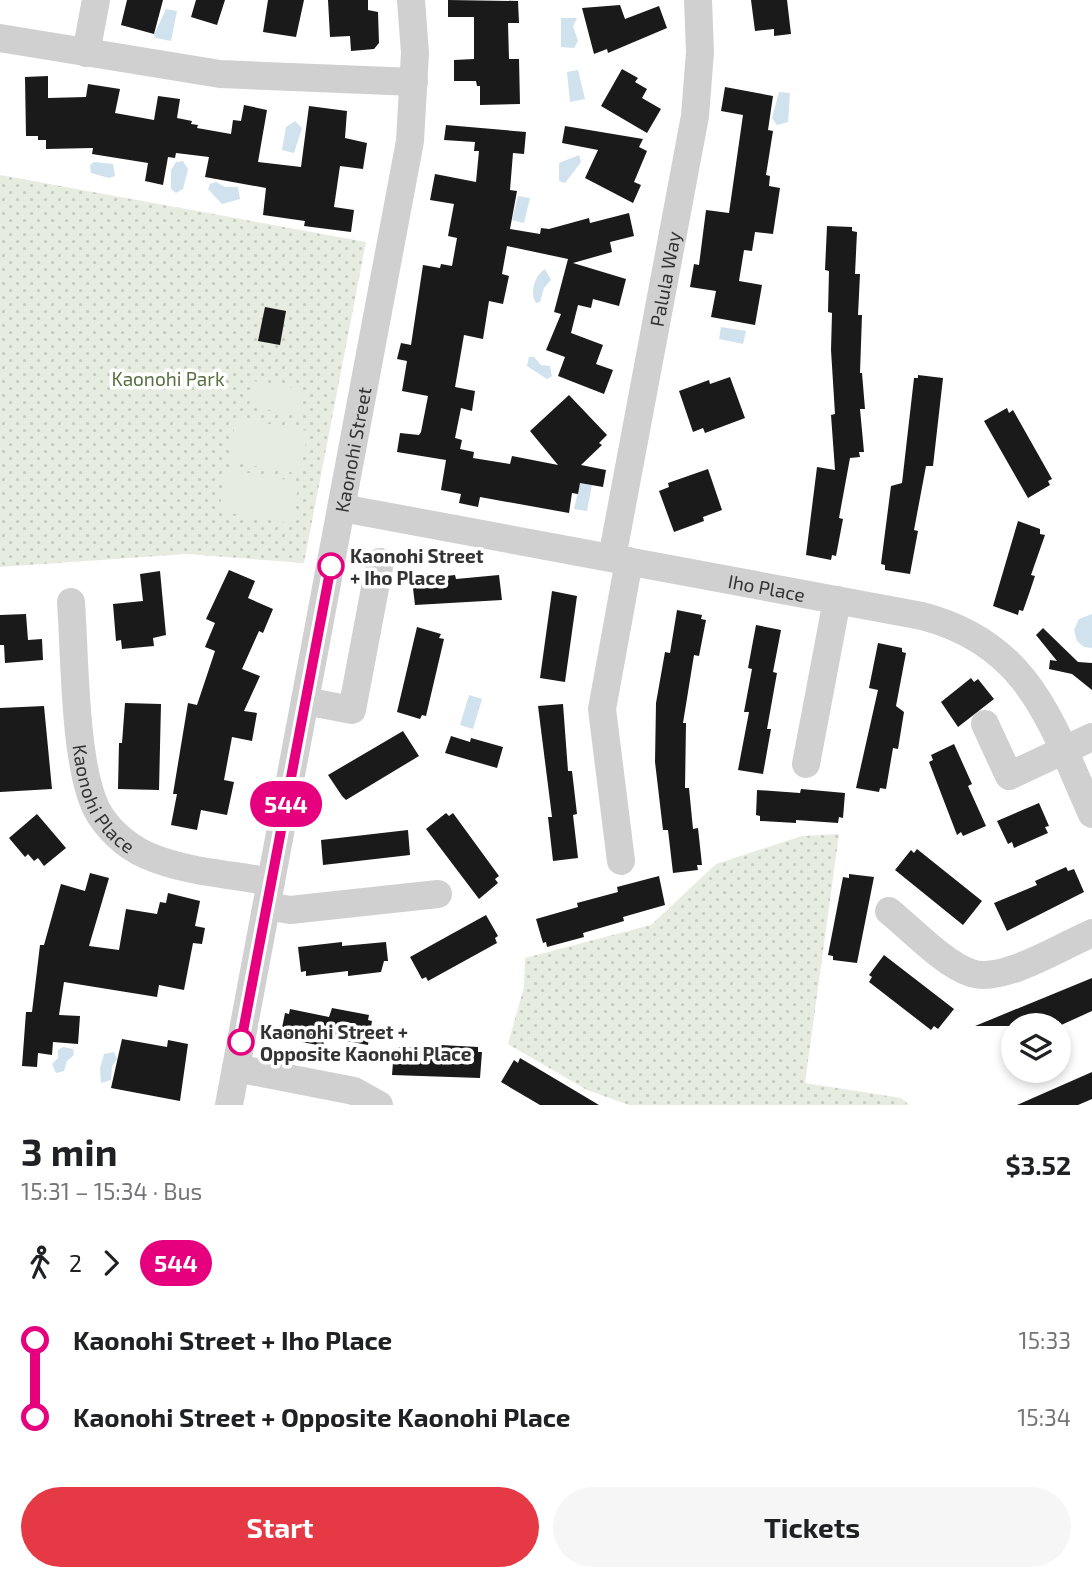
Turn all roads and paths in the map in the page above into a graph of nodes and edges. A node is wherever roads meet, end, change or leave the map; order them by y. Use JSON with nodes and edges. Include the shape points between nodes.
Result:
{"nodes":[{"id":1,"x":96,"y":0,"type":"edge"},
{"id":2,"x":411,"y":0,"type":"edge"},
{"id":3,"x":698,"y":0,"type":"edge"},
{"id":4,"x":0,"y":38,"type":"edge"},
{"id":5,"x":86,"y":53,"type":"junction"},
{"id":6,"x":414,"y":82,"type":"junction"},
{"id":7,"x":342,"y":508,"type":"junction"},
{"id":8,"x":621,"y":560,"type":"junction"},
{"id":9,"x":380,"y":562,"type":"dead end"},
{"id":10,"x":837,"y":600,"type":"junction"},
{"id":11,"x":71,"y":602,"type":"dead end"},
{"id":12,"x":305,"y":701,"type":"junction"},
{"id":13,"x":985,"y":724,"type":"dead end"},
{"id":14,"x":1092,"y":737,"type":"edge"},
{"id":15,"x":1064,"y":751,"type":"junction"},
{"id":16,"x":806,"y":764,"type":"dead end"},
{"id":17,"x":1092,"y":814,"type":"edge"},
{"id":18,"x":621,"y":861,"type":"dead end"},
{"id":19,"x":269,"y":894,"type":"junction"},
{"id":20,"x":438,"y":894,"type":"dead end"},
{"id":21,"x":889,"y":911,"type":"dead end"},
{"id":22,"x":1092,"y":933,"type":"edge"},
{"id":23,"x":236,"y":1068,"type":"junction"},
{"id":24,"x":229,"y":1105,"type":"edge"},
{"id":25,"x":379,"y":1105,"type":"edge"}],
"edges":[{"from":1,"to":5,"type":"street"},
{"from":2,"to":6,"type":"street","name":"Kaonohi Street"},
{"from":3,"to":8,"type":"street","name":"Palula Way","via":[[695,116]]},
{"from":4,"to":5,"type":"street"},
{"from":5,"to":6,"type":"street","via":[[220,74]]},
{"from":6,"to":7,"type":"street","name":"Kaonohi Street","via":[[410,141]]},
{"from":7,"to":8,"type":"street","name":"Iho Place"},
{"from":7,"to":12,"type":"street","name":"Kaonohi Street"},
{"from":8,"to":10,"type":"street","name":"Iho Place"},
{"from":8,"to":18,"type":"street","name":"Palula Way","via":[[602,709]]},
{"from":9,"to":12,"type":"street","via":[[352,710]]},
{"from":10,"to":15,"type":"street","name":"Iho Place","via":[[944,621],[982,639],[1024,677]]},
{"from":10,"to":16,"type":"street"},
{"from":11,"to":19,"type":"street","name":"Kaonohi Place","via":[[83,761],[89,791],[106,822],[128,844],[161,860]]},
{"from":12,"to":19,"type":"street","name":"Kaonohi Street"},
{"from":13,"to":15,"type":"street","via":[[1009,776]]},
{"from":14,"to":15,"type":"street"},
{"from":15,"to":17,"type":"street","name":"Iho Place"},
{"from":19,"to":20,"type":"street","name":"Kaonohi Place","via":[[290,911]]},
{"from":19,"to":23,"type":"street","name":"Kaonohi Street"},
{"from":21,"to":22,"type":"street","via":[[959,968],[980,975],[1009,970]]},
{"from":23,"to":24,"type":"street","name":"Kaonohi Street"},
{"from":23,"to":25,"type":"street","via":[[354,1091]]}]}
